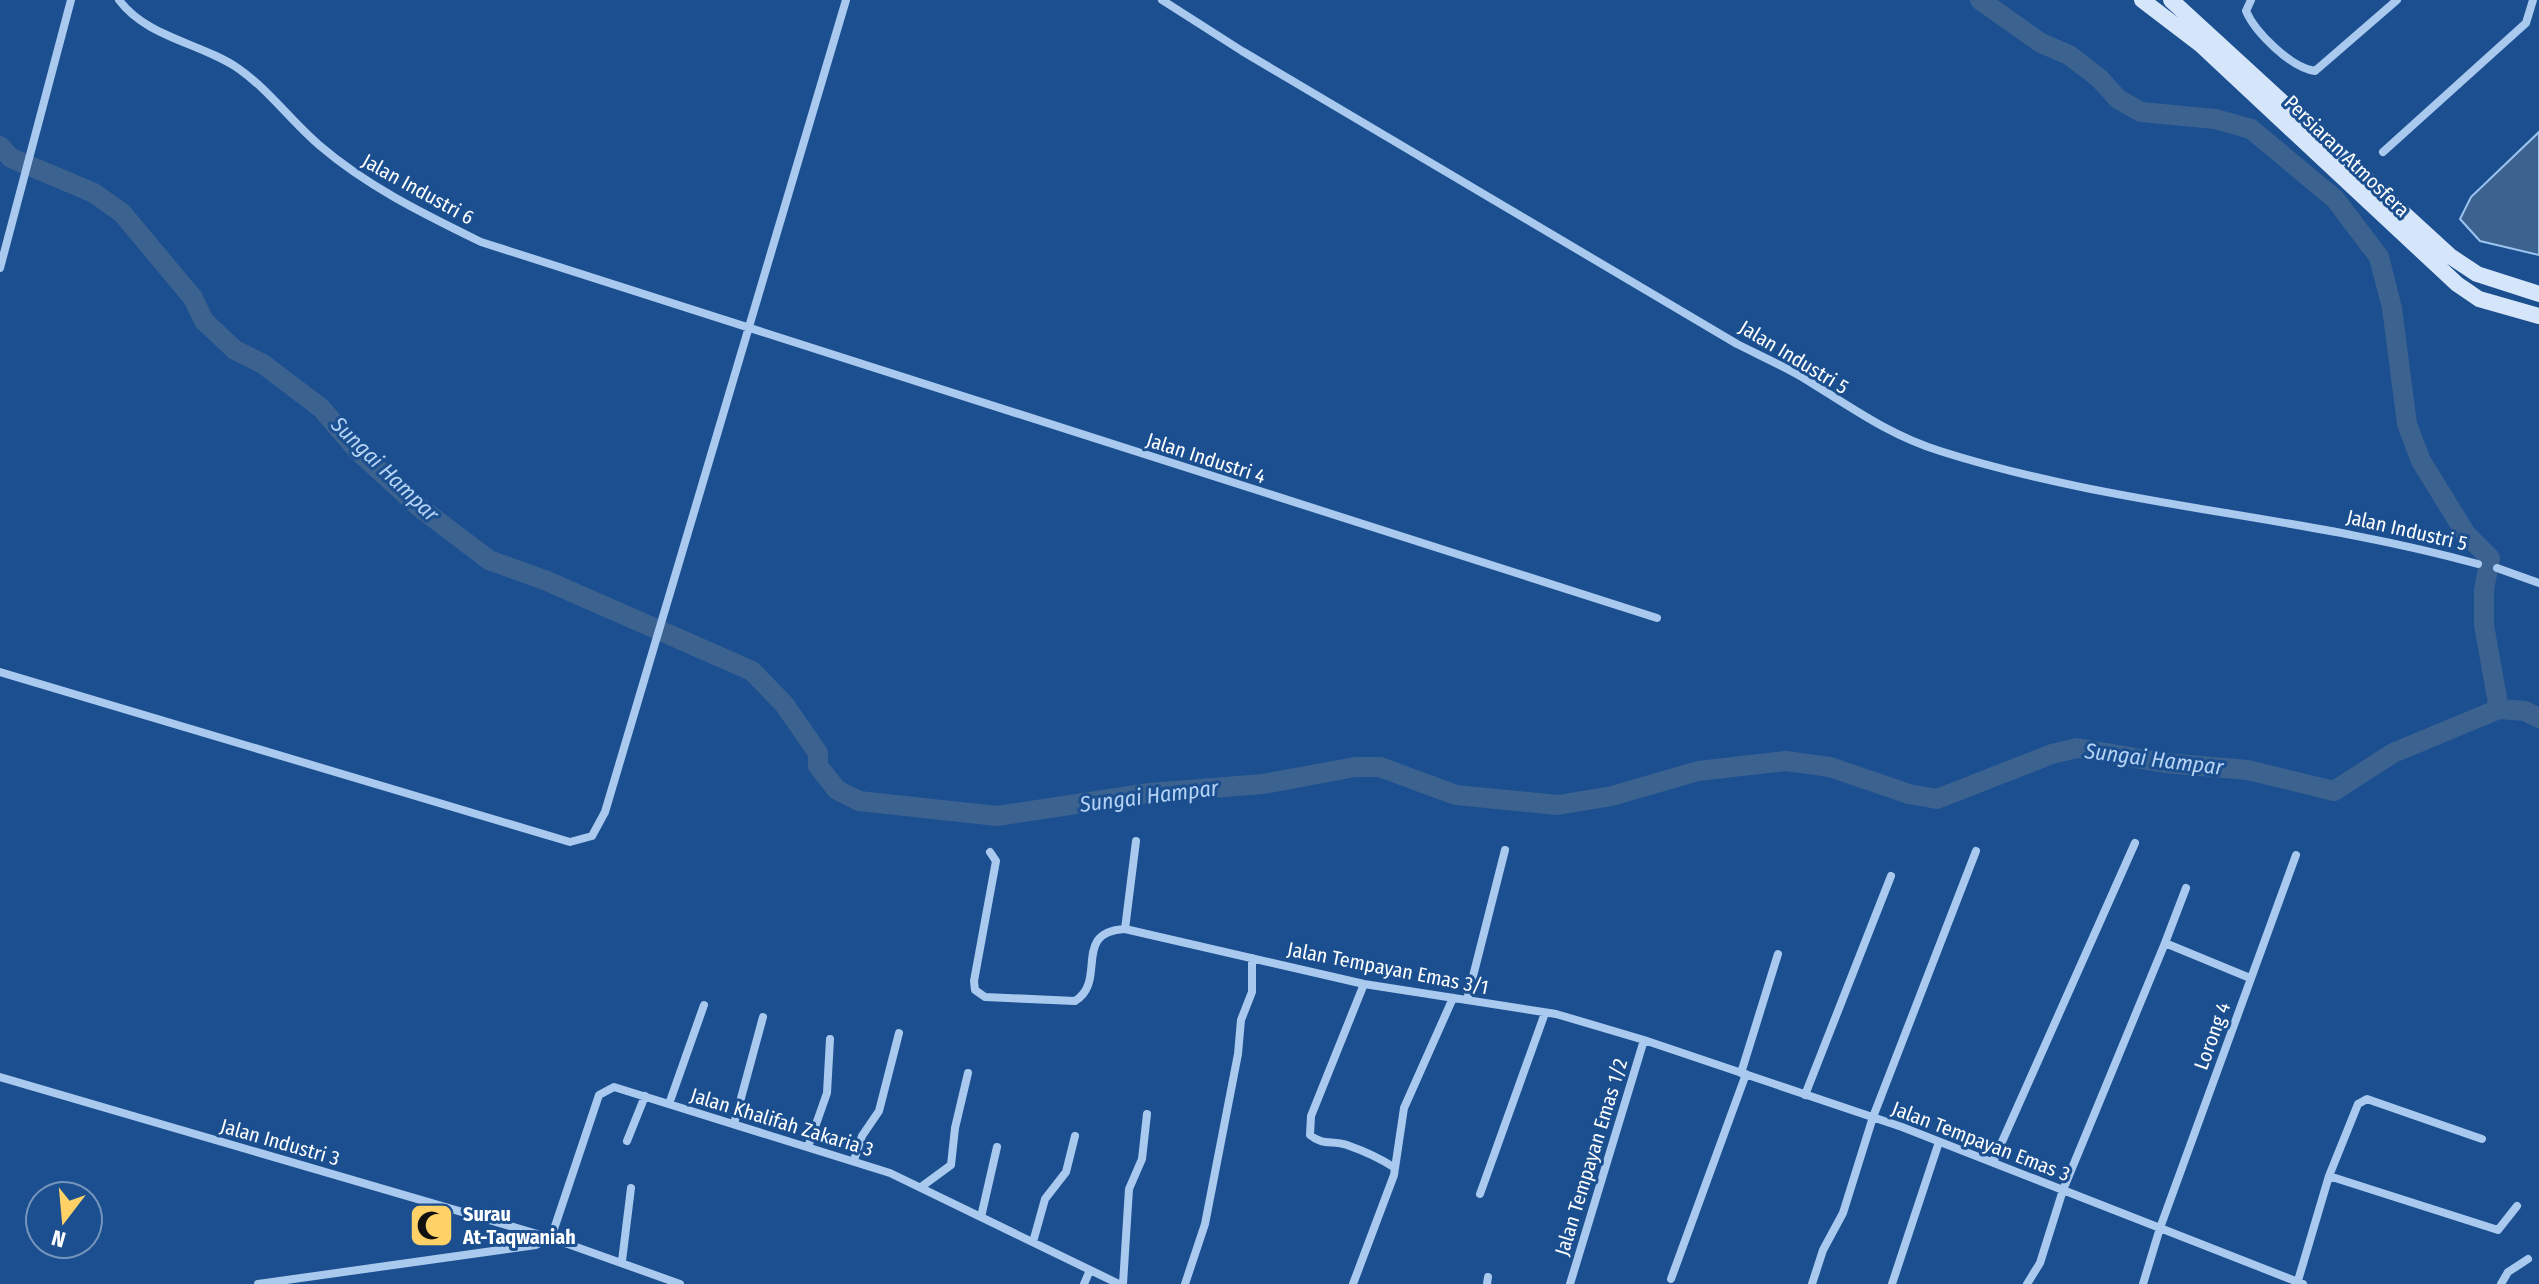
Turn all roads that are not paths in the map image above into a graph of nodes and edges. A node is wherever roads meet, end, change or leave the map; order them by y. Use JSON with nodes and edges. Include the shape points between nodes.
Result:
{"nodes":[{"id":1,"x":71,"y":0,"type":"edge"},
{"id":2,"x":119,"y":0,"type":"edge"},
{"id":3,"x":846,"y":0,"type":"edge"},
{"id":4,"x":1162,"y":0,"type":"edge"},
{"id":5,"x":2142,"y":0,"type":"edge"},
{"id":6,"x":2171,"y":0,"type":"edge"},
{"id":7,"x":2251,"y":0,"type":"edge"},
{"id":8,"x":2397,"y":0,"type":"edge"},
{"id":9,"x":2533,"y":2,"type":"edge"},
{"id":10,"x":2383,"y":152,"type":"dead end"},
{"id":11,"x":0,"y":268,"type":"edge"},
{"id":12,"x":2539,"y":294,"type":"edge"},
{"id":13,"x":2539,"y":316,"type":"edge"},
{"id":14,"x":746,"y":328,"type":"junction"},
{"id":15,"x":2478,"y":564,"type":"dead end"},
{"id":16,"x":2497,"y":568,"type":"dead end"},
{"id":17,"x":2539,"y":583,"type":"edge"},
{"id":18,"x":1657,"y":618,"type":"dead end"},
{"id":19,"x":0,"y":672,"type":"edge"},
{"id":20,"x":1136,"y":841,"type":"dead end"},
{"id":21,"x":2135,"y":843,"type":"dead end"},
{"id":22,"x":1505,"y":850,"type":"dead end"},
{"id":23,"x":1976,"y":851,"type":"dead end"},
{"id":24,"x":990,"y":852,"type":"dead end"},
{"id":25,"x":2296,"y":855,"type":"dead end"},
{"id":26,"x":1891,"y":876,"type":"dead end"},
{"id":27,"x":2186,"y":888,"type":"dead end"},
{"id":28,"x":1125,"y":929,"type":"junction"},
{"id":29,"x":2165,"y":943,"type":"junction"},
{"id":30,"x":1778,"y":954,"type":"dead end"},
{"id":31,"x":1252,"y":958,"type":"junction"},
{"id":32,"x":2250,"y":978,"type":"junction"},
{"id":33,"x":1364,"y":984,"type":"junction"},
{"id":34,"x":1453,"y":998,"type":"junction"},
{"id":35,"x":1467,"y":1000,"type":"junction"},
{"id":36,"x":704,"y":1005,"type":"dead end"},
{"id":37,"x":1545,"y":1013,"type":"junction"},
{"id":38,"x":763,"y":1017,"type":"dead end"},
{"id":39,"x":899,"y":1033,"type":"dead end"},
{"id":40,"x":830,"y":1039,"type":"dead end"},
{"id":41,"x":1644,"y":1040,"type":"junction"},
{"id":42,"x":968,"y":1073,"type":"dead end"},
{"id":43,"x":1743,"y":1074,"type":"junction"},
{"id":44,"x":0,"y":1077,"type":"edge"},
{"id":45,"x":1805,"y":1095,"type":"junction"},
{"id":46,"x":645,"y":1096,"type":"junction"},
{"id":47,"x":669,"y":1104,"type":"junction"},
{"id":48,"x":1147,"y":1114,"type":"dead end"},
{"id":49,"x":1873,"y":1117,"type":"junction"},
{"id":50,"x":734,"y":1124,"type":"junction"},
{"id":51,"x":1075,"y":1136,"type":"dead end"},
{"id":52,"x":2482,"y":1139,"type":"dead end"},
{"id":53,"x":627,"y":1141,"type":"dead end"},
{"id":54,"x":1939,"y":1142,"type":"junction"},
{"id":55,"x":808,"y":1147,"type":"junction"},
{"id":56,"x":997,"y":1147,"type":"dead end"},
{"id":57,"x":854,"y":1160,"type":"junction"},
{"id":58,"x":1993,"y":1162,"type":"junction"},
{"id":59,"x":1395,"y":1168,"type":"junction"},
{"id":60,"x":2329,"y":1176,"type":"junction"},
{"id":61,"x":921,"y":1187,"type":"junction"},
{"id":62,"x":631,"y":1188,"type":"dead end"},
{"id":63,"x":2063,"y":1190,"type":"junction"},
{"id":64,"x":1480,"y":1194,"type":"dead end"},
{"id":65,"x":2517,"y":1206,"type":"dead end"},
{"id":66,"x":981,"y":1217,"type":"junction"},
{"id":67,"x":2160,"y":1228,"type":"junction"},
{"id":68,"x":551,"y":1238,"type":"junction"},
{"id":69,"x":1033,"y":1242,"type":"junction"},
{"id":70,"x":2528,"y":1259,"type":"dead end"},
{"id":71,"x":622,"y":1261,"type":"junction"},
{"id":72,"x":1090,"y":1270,"type":"junction"},
{"id":73,"x":1671,"y":1279,"type":"dead end"},
{"id":74,"x":2299,"y":1283,"type":"edge"},
{"id":75,"x":258,"y":1284,"type":"edge"},
{"id":76,"x":680,"y":1284,"type":"edge"},
{"id":77,"x":1084,"y":1284,"type":"edge"},
{"id":78,"x":1121,"y":1284,"type":"edge"},
{"id":79,"x":1185,"y":1284,"type":"edge"},
{"id":80,"x":1353,"y":1284,"type":"edge"},
{"id":81,"x":1570,"y":1284,"type":"edge"},
{"id":82,"x":1812,"y":1284,"type":"edge"},
{"id":83,"x":1892,"y":1284,"type":"edge"},
{"id":84,"x":2027,"y":1284,"type":"edge"},
{"id":85,"x":2143,"y":1284,"type":"edge"},
{"id":86,"x":2501,"y":1284,"type":"edge"}],
"edges":[{"from":1,"to":11,"type":"street"},
{"from":2,"to":14,"type":"street","name":"Jalan Industri 6","via":[[140,22],[237,67],[321,146],[364,180],[424,215],[481,242]]},
{"from":3,"to":14,"type":"street"},
{"from":4,"to":15,"type":"street","name":"Jalan Industri 5","via":[[1737,344],[1799,375],[1880,428],[1939,451],[2097,489],[2223,515],[2330,529]]},
{"from":5,"to":13,"type":"street","name":"Persiaran Atmosfera","via":[[2201,45],[2439,270],[2479,299]]},
{"from":6,"to":12,"type":"street","name":"Persiaran Atmosfera","via":[[2450,256],[2477,274]]},
{"from":7,"to":8,"type":"street","via":[[2246,11],[2257,28],[2297,65],[2315,71]]},
{"from":9,"to":10,"type":"street","via":[[2526,23]]},
{"from":14,"to":18,"type":"street","name":"Jalan Industri 4"},
{"from":14,"to":19,"type":"street","via":[[600,826],[581,841],[570,842]]},
{"from":16,"to":17,"type":"street"},
{"from":20,"to":28,"type":"street"},
{"from":21,"to":58,"type":"street"},
{"from":22,"to":35,"type":"street"},
{"from":23,"to":49,"type":"street"},
{"from":24,"to":28,"type":"street","via":[[996,861],[974,981],[979,995],[1075,1001],[1088,986],[1098,938]]},
{"from":25,"to":32,"type":"street","name":"Lorong 4"},
{"from":26,"to":45,"type":"street"},
{"from":27,"to":29,"type":"street"},
{"from":28,"to":31,"type":"street","name":"Jalan Tempayan Emas 3/1"},
{"from":29,"to":32,"type":"street"},
{"from":29,"to":63,"type":"street"},
{"from":30,"to":43,"type":"street"},
{"from":31,"to":33,"type":"street","name":"Jalan Tempayan Emas 3/1"},
{"from":31,"to":79,"type":"street","via":[[1252,992],[1241,1020],[1205,1224]]},
{"from":32,"to":67,"type":"street","name":"Lorong 4"},
{"from":33,"to":34,"type":"street","name":"Jalan Tempayan Emas 3/1"},
{"from":33,"to":59,"type":"street","via":[[1311,1116],[1310,1135]]},
{"from":34,"to":35,"type":"street","name":"Jalan Tempayan Emas 3/1"},
{"from":34,"to":59,"type":"street","via":[[1404,1108]]},
{"from":35,"to":37,"type":"street","name":"Jalan Tempayan Emas 3/1"},
{"from":36,"to":47,"type":"street"},
{"from":37,"to":41,"type":"street","name":"Jalan Tempayan Emas 3/1"},
{"from":37,"to":64,"type":"street"},
{"from":38,"to":50,"type":"street"},
{"from":39,"to":57,"type":"street","via":[[879,1111]]},
{"from":40,"to":55,"type":"street","via":[[827,1093]]},
{"from":41,"to":43,"type":"street","name":"Jalan Tempayan Emas 3"},
{"from":41,"to":81,"type":"street","name":"Jalan Tempayan Emas 1/2"},
{"from":42,"to":61,"type":"street","via":[[951,1165]]},
{"from":43,"to":45,"type":"street","name":"Jalan Tempayan Emas 3"},
{"from":43,"to":73,"type":"street","via":[[1715,1167]]},
{"from":44,"to":68,"type":"street","name":"Jalan Industri 3"},
{"from":45,"to":49,"type":"street","name":"Jalan Tempayan Emas 3"},
{"from":46,"to":47,"type":"street","name":"Jalan Khalifah Zakaria 3"},
{"from":46,"to":53,"type":"street"},
{"from":46,"to":68,"type":"street","name":"Jalan Khalifah Zakaria 3","via":[[614,1087],[599,1095]]},
{"from":47,"to":50,"type":"street","name":"Jalan Khalifah Zakaria 3"},
{"from":48,"to":78,"type":"street","via":[[1141,1166],[1129,1189]]},
{"from":49,"to":54,"type":"street","name":"Jalan Tempayan Emas 3"},
{"from":49,"to":82,"type":"street","via":[[1843,1213]]},
{"from":50,"to":55,"type":"street","name":"Jalan Khalifah Zakaria 3"},
{"from":51,"to":69,"type":"street","via":[[1066,1172],[1045,1199]]},
{"from":52,"to":60,"type":"street","via":[[2367,1099],[2358,1104]]},
{"from":54,"to":58,"type":"street","name":"Jalan Tempayan Emas 3"},
{"from":54,"to":83,"type":"street"},
{"from":55,"to":57,"type":"street","name":"Jalan Khalifah Zakaria 3"},
{"from":56,"to":66,"type":"street"},
{"from":57,"to":61,"type":"street","name":"Jalan Khalifah Zakaria 3"},
{"from":58,"to":63,"type":"street","name":"Jalan Tempayan Emas 3"},
{"from":59,"to":80,"type":"street"},
{"from":60,"to":65,"type":"street","via":[[2493,1229],[2500,1228]]},
{"from":60,"to":74,"type":"street"},
{"from":61,"to":66,"type":"street","name":"Jalan Khalifah Zakaria 3"},
{"from":62,"to":71,"type":"street"},
{"from":63,"to":67,"type":"street","name":"Jalan Tempayan Emas 3"},
{"from":63,"to":84,"type":"street","via":[[2040,1263]]},
{"from":66,"to":69,"type":"street","name":"Jalan Khalifah Zakaria 3"},
{"from":67,"to":74,"type":"street","name":"Jalan Tempayan Emas 3"},
{"from":67,"to":85,"type":"street","name":"Lorong 4"},
{"from":68,"to":71,"type":"street","name":"Jalan Industri 3"},
{"from":68,"to":75,"type":"street","via":[[422,1264]]},
{"from":69,"to":72,"type":"street","name":"Jalan Khalifah Zakaria 3"},
{"from":70,"to":86,"type":"street","via":[[2508,1272]]},
{"from":71,"to":76,"type":"street","name":"Jalan Industri 3"},
{"from":72,"to":77,"type":"street"},
{"from":72,"to":78,"type":"street","name":"Jalan Khalifah Zakaria 3"}]}
